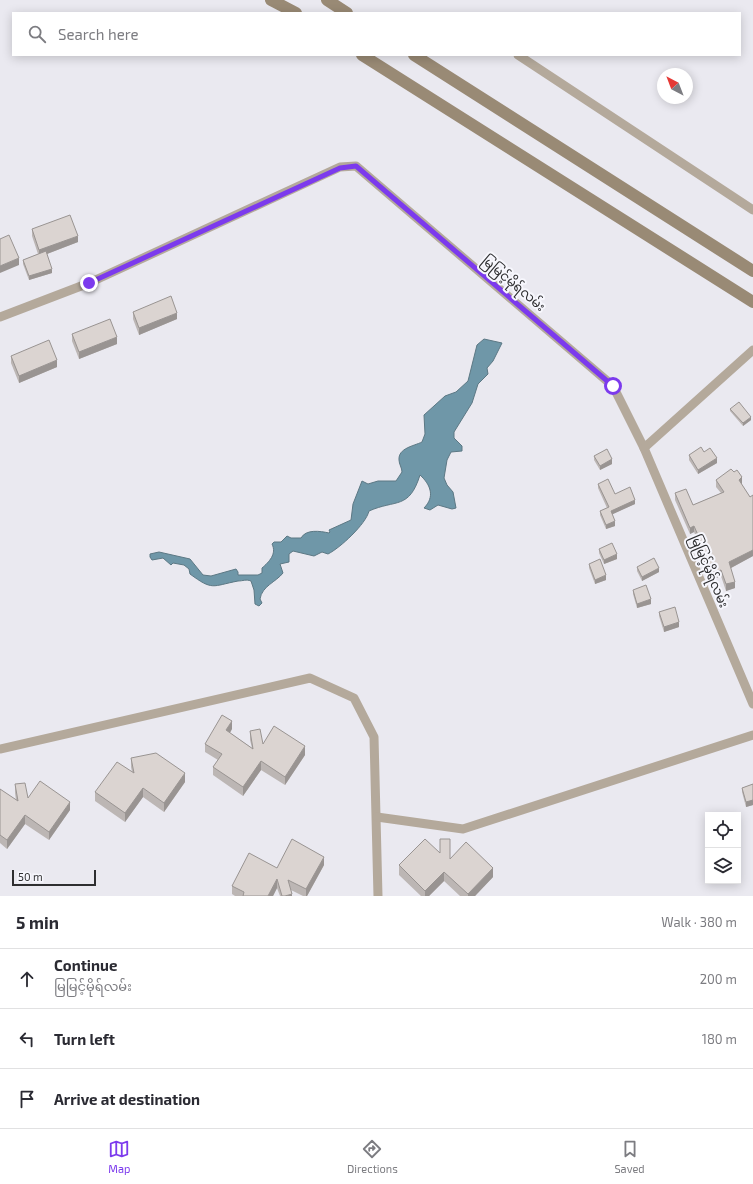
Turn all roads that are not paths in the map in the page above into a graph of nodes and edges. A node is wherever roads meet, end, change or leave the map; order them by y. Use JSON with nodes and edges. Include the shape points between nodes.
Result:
{"nodes":[{"id":1,"x":271,"y":0,"type":"edge"},
{"id":2,"x":327,"y":0,"type":"edge"},
{"id":3,"x":294,"y":12,"type":"edge"},
{"id":4,"x":345,"y":12,"type":"edge"},
{"id":5,"x":364,"y":56,"type":"edge"},
{"id":6,"x":416,"y":56,"type":"edge"},
{"id":7,"x":520,"y":56,"type":"edge"},
{"id":8,"x":753,"y":210,"type":"edge"},
{"id":9,"x":753,"y":271,"type":"edge"},
{"id":10,"x":753,"y":302,"type":"edge"},
{"id":11,"x":0,"y":317,"type":"edge"},
{"id":12,"x":753,"y":350,"type":"edge"},
{"id":13,"x":644,"y":448,"type":"junction"},
{"id":14,"x":753,"y":704,"type":"edge"},
{"id":15,"x":753,"y":735,"type":"edge"},
{"id":16,"x":0,"y":749,"type":"edge"},
{"id":17,"x":377,"y":817,"type":"junction"},
{"id":18,"x":378,"y":896,"type":"edge"}],
"edges":[{"from":1,"to":3,"type":"main road"},
{"from":2,"to":4,"type":"main road"},
{"from":5,"to":10,"type":"main road"},
{"from":6,"to":9,"type":"main road"},
{"from":7,"to":8,"type":"street"},
{"from":11,"to":13,"type":"street","name":"မြမြင့်မိုရ်လမ်း","via":[[89,283],[340,168],[356,166],[613,386]]},
{"from":12,"to":13,"type":"street"},
{"from":13,"to":14,"type":"street","name":"မြမြင့်မိုရ်လမ်း"},
{"from":15,"to":17,"type":"street","via":[[463,829]]},
{"from":16,"to":17,"type":"street","via":[[310,678],[354,698],[374,737]]},
{"from":17,"to":18,"type":"street"}]}
